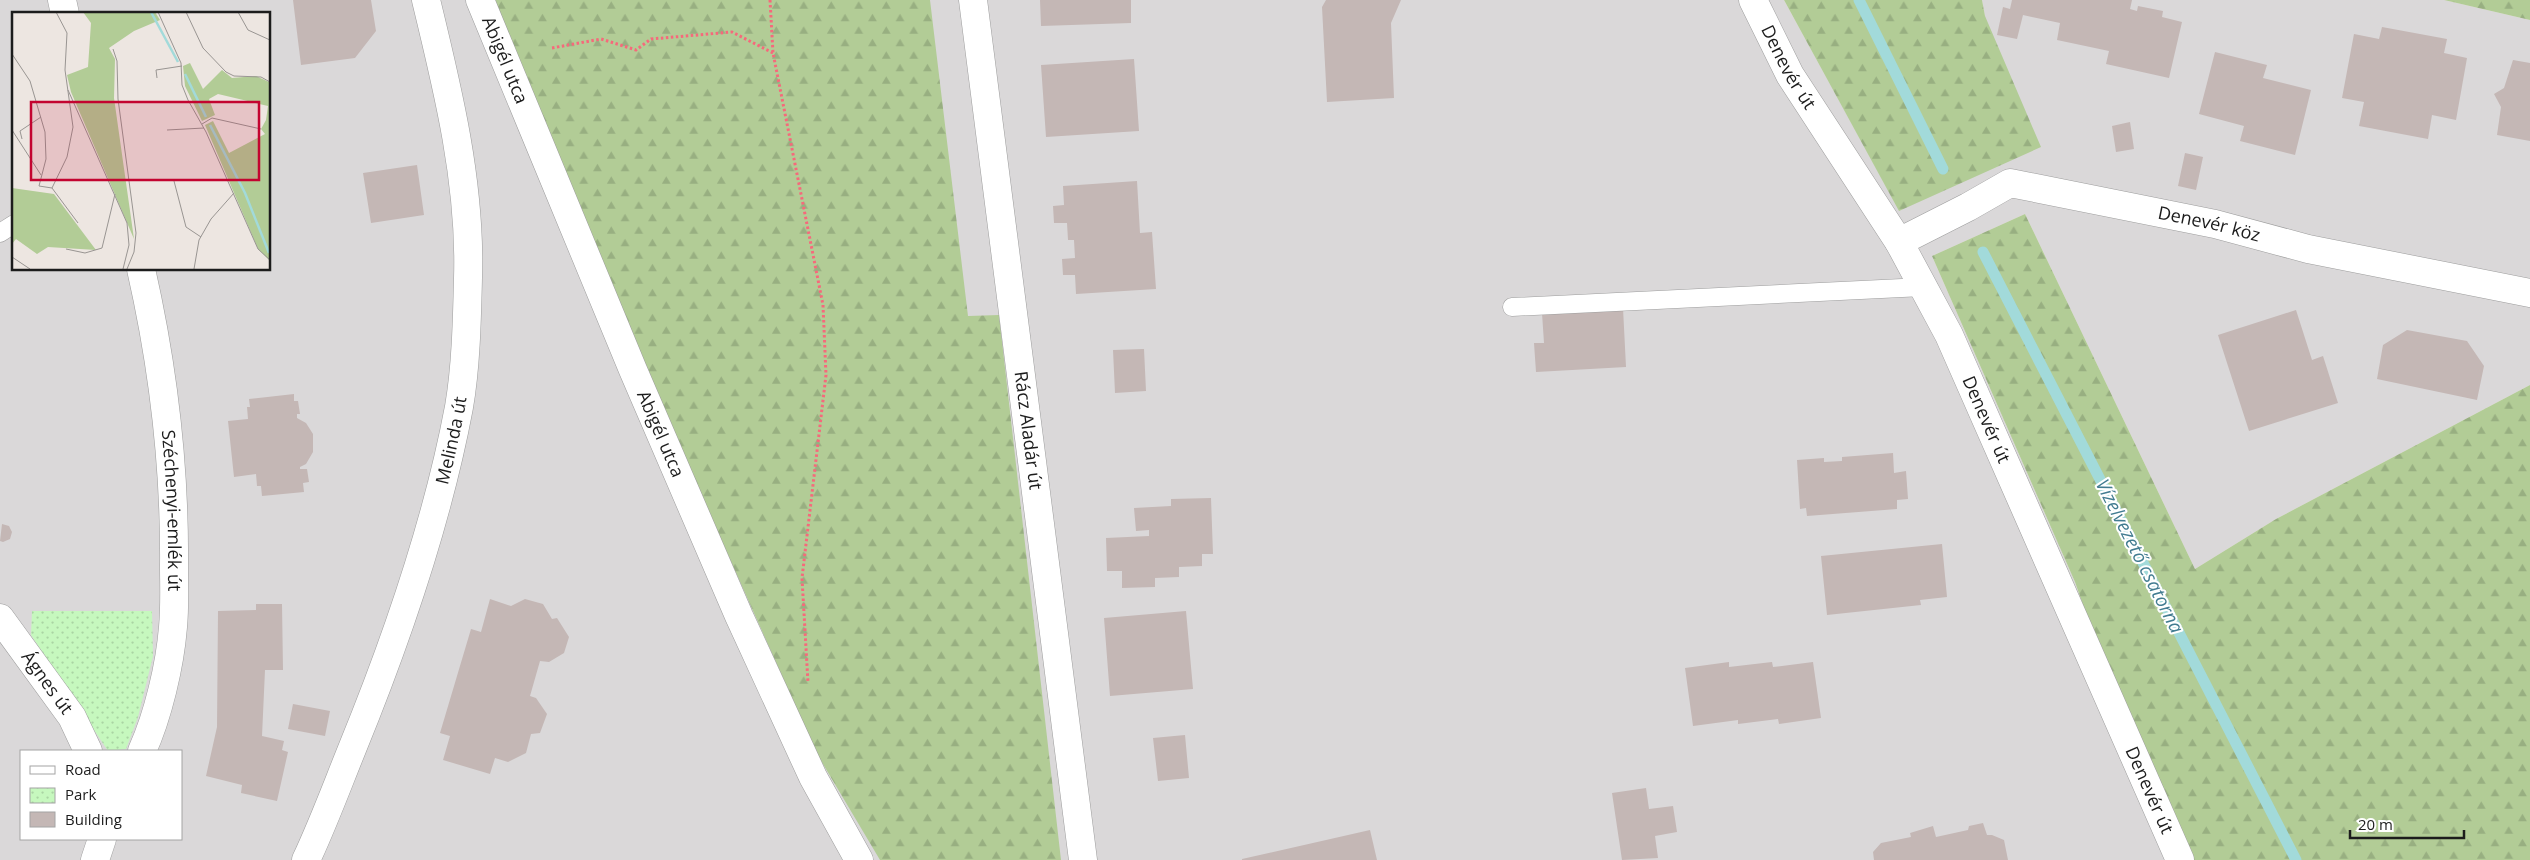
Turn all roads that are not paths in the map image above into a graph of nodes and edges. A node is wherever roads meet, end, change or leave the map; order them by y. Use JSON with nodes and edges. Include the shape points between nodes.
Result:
{"nodes":[{"id":1,"x":426,"y":0,"type":"edge"},
{"id":2,"x":480,"y":0,"type":"edge"},
{"id":3,"x":973,"y":0,"type":"edge"},
{"id":4,"x":1753,"y":0,"type":"edge"},
{"id":5,"x":12,"y":225,"type":"edge"},
{"id":6,"x":0,"y":234,"type":"edge"},
{"id":7,"x":1899,"y":242,"type":"junction"},
{"id":8,"x":141,"y":270,"type":"edge"},
{"id":9,"x":1923,"y":287,"type":"junction"},
{"id":10,"x":2530,"y":293,"type":"edge"},
{"id":11,"x":1512,"y":307,"type":"dead end"},
{"id":12,"x":0,"y":618,"type":"edge"},
{"id":13,"x":88,"y":750,"type":"edge"},
{"id":14,"x":142,"y":750,"type":"edge"},
{"id":15,"x":102,"y":840,"type":"edge"},
{"id":16,"x":95,"y":860,"type":"edge"},
{"id":17,"x":306,"y":860,"type":"edge"},
{"id":18,"x":859,"y":860,"type":"edge"},
{"id":19,"x":1083,"y":860,"type":"edge"},
{"id":20,"x":2180,"y":860,"type":"edge"}],
"edges":[{"from":1,"to":17,"type":"street","name":"Melinda út","via":[[461,168],[468,276],[459,406],[406,606],[370,705]]},
{"from":2,"to":18,"type":"street","name":"Abigél utca","via":[[738,616],[813,777]]},
{"from":3,"to":19,"type":"street","name":"Rácz Aladár út"},
{"from":4,"to":7,"type":"street","name":"Denevér út","via":[[1790,75]]},
{"from":5,"to":6,"type":"lane"},
{"from":7,"to":9,"type":"street","name":"Denevér út"},
{"from":7,"to":10,"type":"street","name":"Denevér köz","via":[[2010,183],[2215,224],[2308,249]]},
{"from":8,"to":14,"type":"street","name":"Széchenyi-emlék út","via":[[155,332],[166,416],[173,486],[174,550],[173,627],[163,686]]},
{"from":9,"to":11,"type":"lane"},
{"from":9,"to":20,"type":"street","name":"Denevér út","via":[[1949,335]]},
{"from":12,"to":13,"type":"street","name":"Ágnes út","via":[[72,717]]},
{"from":15,"to":16,"type":"street"}]}
